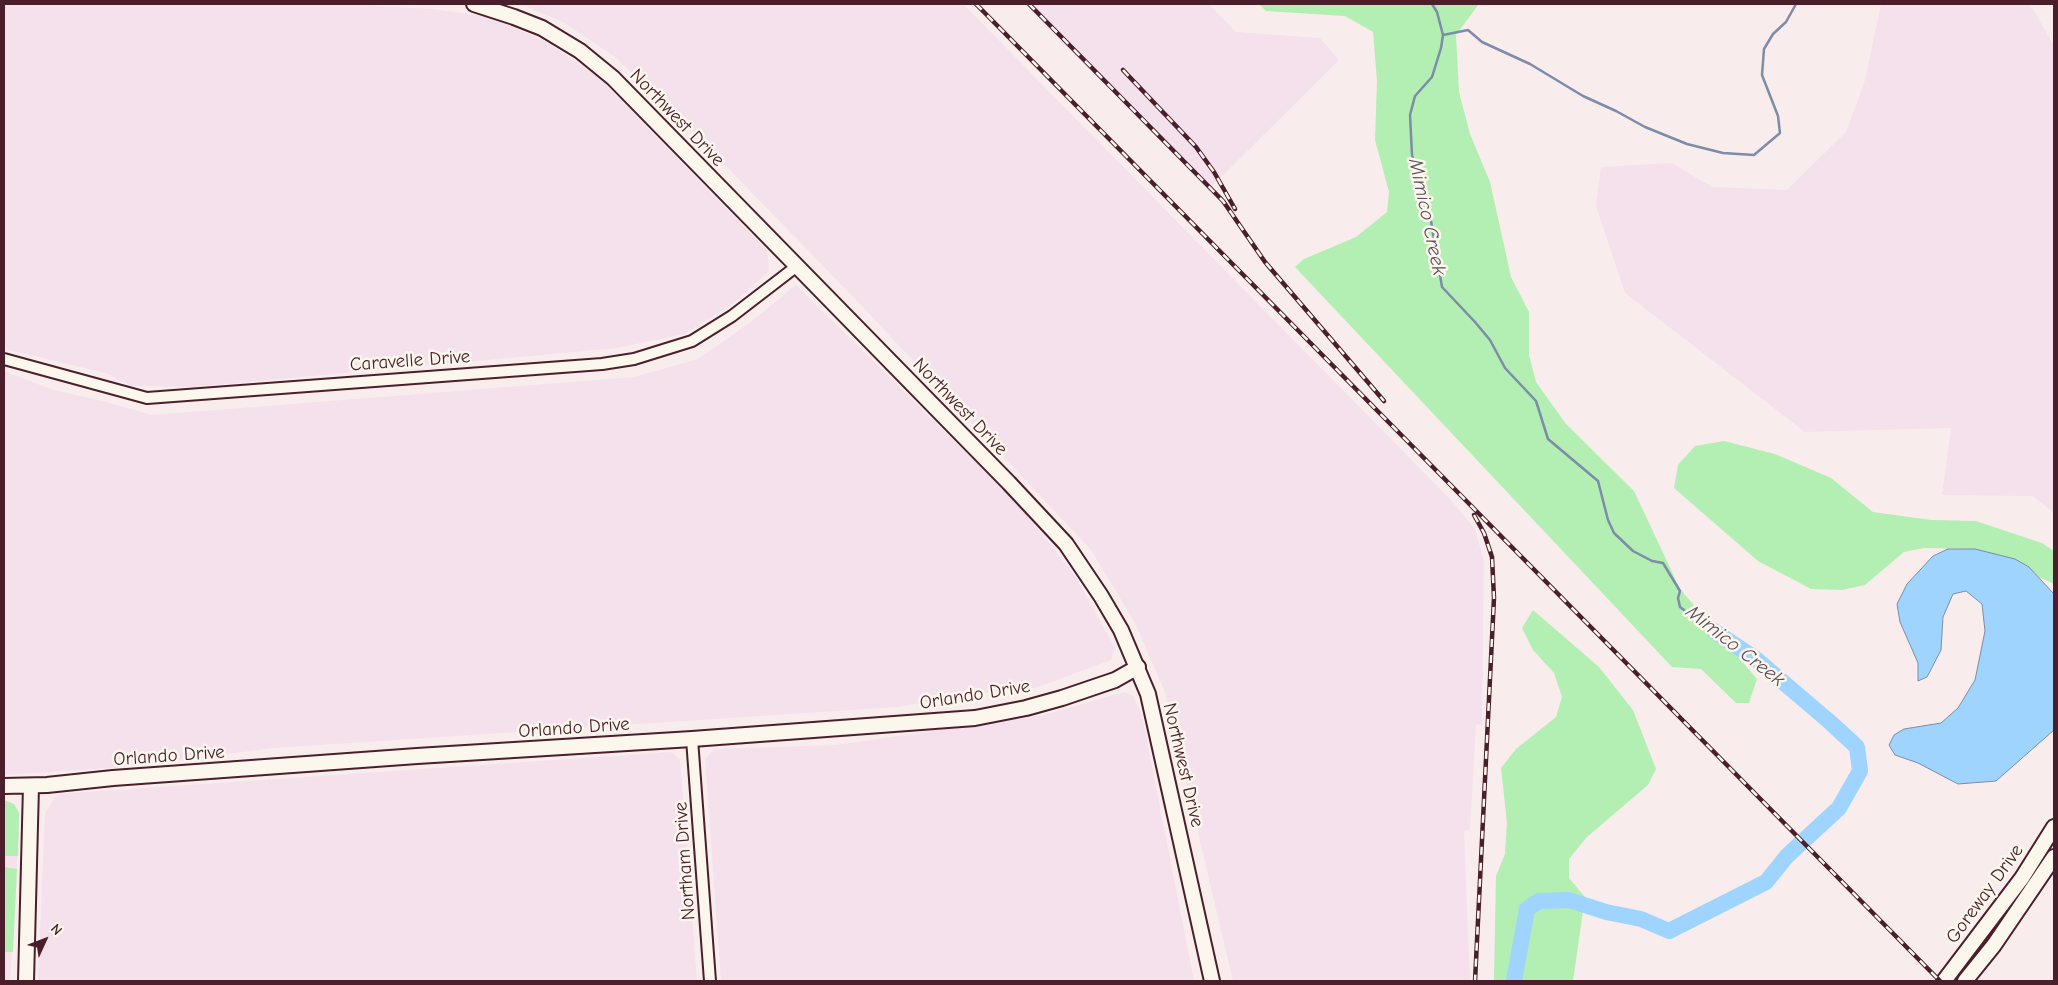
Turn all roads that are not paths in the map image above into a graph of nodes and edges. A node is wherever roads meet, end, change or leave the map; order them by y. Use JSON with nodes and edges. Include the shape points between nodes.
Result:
{"nodes":[{"id":1,"x":474,"y":4,"type":"edge"},
{"id":2,"x":797,"y":266,"type":"junction"},
{"id":3,"x":4,"y":358,"type":"edge"},
{"id":4,"x":1138,"y":667,"type":"junction"},
{"id":5,"x":692,"y":739,"type":"junction"},
{"id":6,"x":4,"y":786,"type":"edge"},
{"id":7,"x":31,"y":786,"type":"junction"},
{"id":8,"x":2054,"y":826,"type":"edge"},
{"id":9,"x":2054,"y":857,"type":"edge"},
{"id":10,"x":26,"y":981,"type":"edge"},
{"id":11,"x":710,"y":981,"type":"edge"},
{"id":12,"x":1212,"y":981,"type":"edge"},
{"id":13,"x":1944,"y":981,"type":"edge"},
{"id":14,"x":1965,"y":981,"type":"edge"}],
"edges":[{"from":1,"to":2,"type":"street","name":"Northwest Drive","via":[[542,28],[580,51],[613,78]]},
{"from":2,"to":3,"type":"street","name":"Caravelle Drive","via":[[732,316],[692,341],[634,359],[602,364],[147,398]]},
{"from":2,"to":4,"type":"street","name":"Northwest Drive","via":[[1060,538],[1101,596]]},
{"from":4,"to":5,"type":"street","name":"Orlando Drive","via":[[1116,680],[1062,698],[976,718]]},
{"from":4,"to":12,"type":"street","name":"Northwest Drive","via":[[1162,753]]},
{"from":5,"to":7,"type":"street","name":"Orlando Drive","via":[[417,756]]},
{"from":5,"to":11,"type":"street","name":"Northam Drive"},
{"from":6,"to":7,"type":"street","name":"Orlando Drive"},
{"from":7,"to":10,"type":"street"},
{"from":8,"to":13,"type":"street","name":"Goreway Drive","via":[[2022,878]]},
{"from":9,"to":14,"type":"street","name":"Goreway Drive","via":[[1994,945]]}]}
